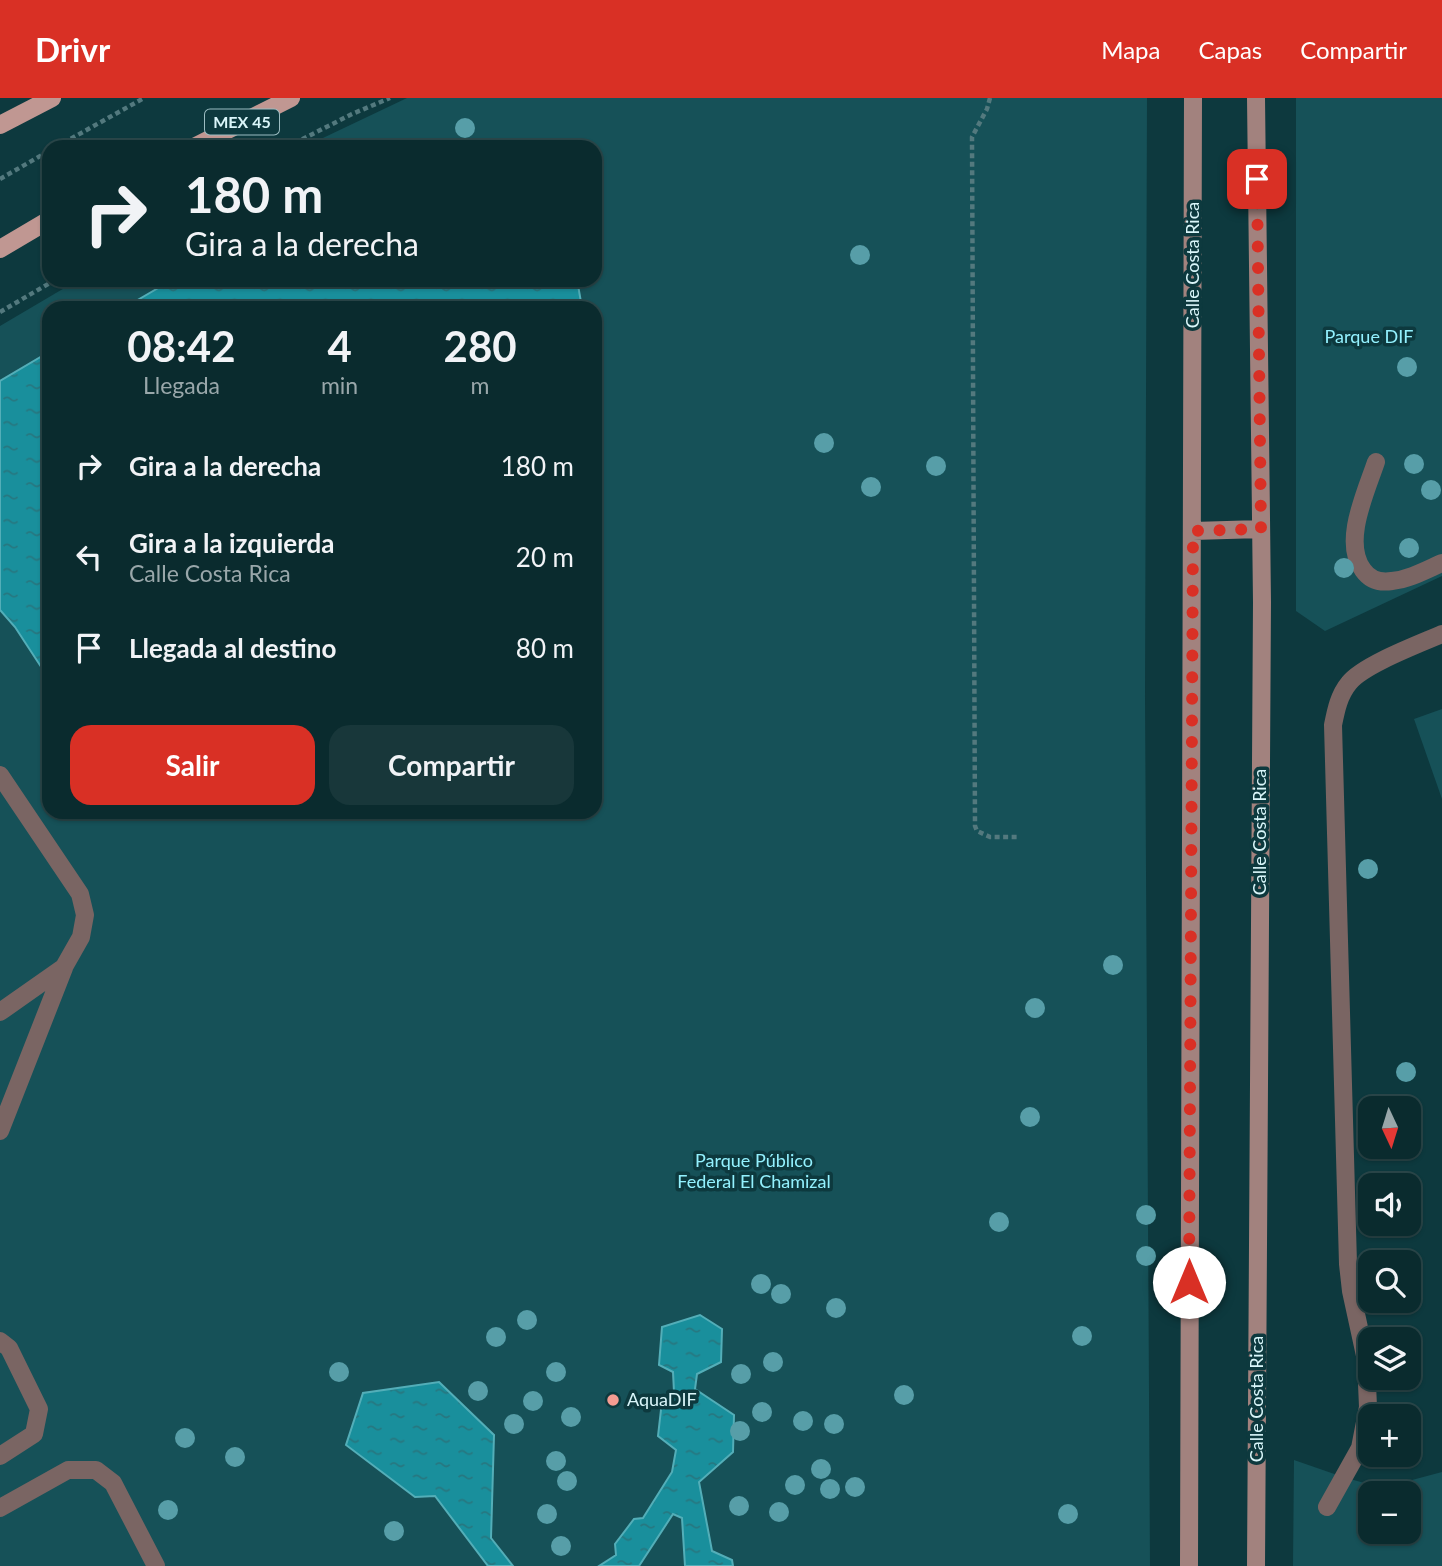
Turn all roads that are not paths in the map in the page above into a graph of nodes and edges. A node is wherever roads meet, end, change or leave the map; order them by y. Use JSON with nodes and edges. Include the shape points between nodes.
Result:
{"nodes":[{"id":1,"x":52,"y":98,"type":"edge"},
{"id":2,"x":291,"y":98,"type":"edge"},
{"id":3,"x":1193,"y":98,"type":"edge"},
{"id":4,"x":1256,"y":98,"type":"edge"},
{"id":5,"x":0,"y":125,"type":"edge"},
{"id":6,"x":208,"y":140,"type":"edge"},
{"id":7,"x":42,"y":224,"type":"edge"},
{"id":8,"x":0,"y":249,"type":"edge"},
{"id":9,"x":1376,"y":462,"type":"dead end"},
{"id":10,"x":1261,"y":529,"type":"junction"},
{"id":11,"x":1193,"y":531,"type":"junction"},
{"id":12,"x":1442,"y":563,"type":"edge"},
{"id":13,"x":1442,"y":634,"type":"edge"},
{"id":14,"x":0,"y":775,"type":"edge"},
{"id":15,"x":64,"y":967,"type":"junction"},
{"id":16,"x":0,"y":1012,"type":"edge"},
{"id":17,"x":0,"y":1131,"type":"edge"},
{"id":18,"x":0,"y":1341,"type":"edge"},
{"id":19,"x":0,"y":1456,"type":"edge"},
{"id":20,"x":1327,"y":1507,"type":"dead end"},
{"id":21,"x":0,"y":1508,"type":"edge"},
{"id":22,"x":156,"y":1566,"type":"edge"},
{"id":23,"x":1189,"y":1566,"type":"edge"},
{"id":24,"x":1256,"y":1566,"type":"edge"}],
"edges":[{"from":1,"to":5,"type":"main road"},
{"from":2,"to":6,"type":"main road","number":"MEX 45"},
{"from":3,"to":11,"type":"main road","name":"Calle Costa Rica"},
{"from":4,"to":10,"type":"main road","name":"Calle Costa Rica"},
{"from":7,"to":8,"type":"main road"},
{"from":9,"to":12,"type":"lane","via":[[1355,537],[1357,560],[1365,573],[1376,581],[1389,582]]},
{"from":10,"to":11,"type":"main road"},
{"from":10,"to":24,"type":"main road","name":"Calle Costa Rica"},
{"from":11,"to":23,"type":"main road","name":"Calle Costa Rica"},
{"from":13,"to":20,"type":"lane","via":[[1362,671],[1349,683],[1333,725],[1348,1264],[1366,1360],[1368,1408],[1360,1448]]},
{"from":14,"to":15,"type":"lane","via":[[80,894],[85,915],[81,937]]},
{"from":15,"to":16,"type":"lane"},
{"from":15,"to":17,"type":"lane"},
{"from":18,"to":19,"type":"lane","via":[[9,1348],[39,1409],[34,1433]]},
{"from":21,"to":22,"type":"lane","via":[[68,1470],[96,1470],[113,1483]]}]}
